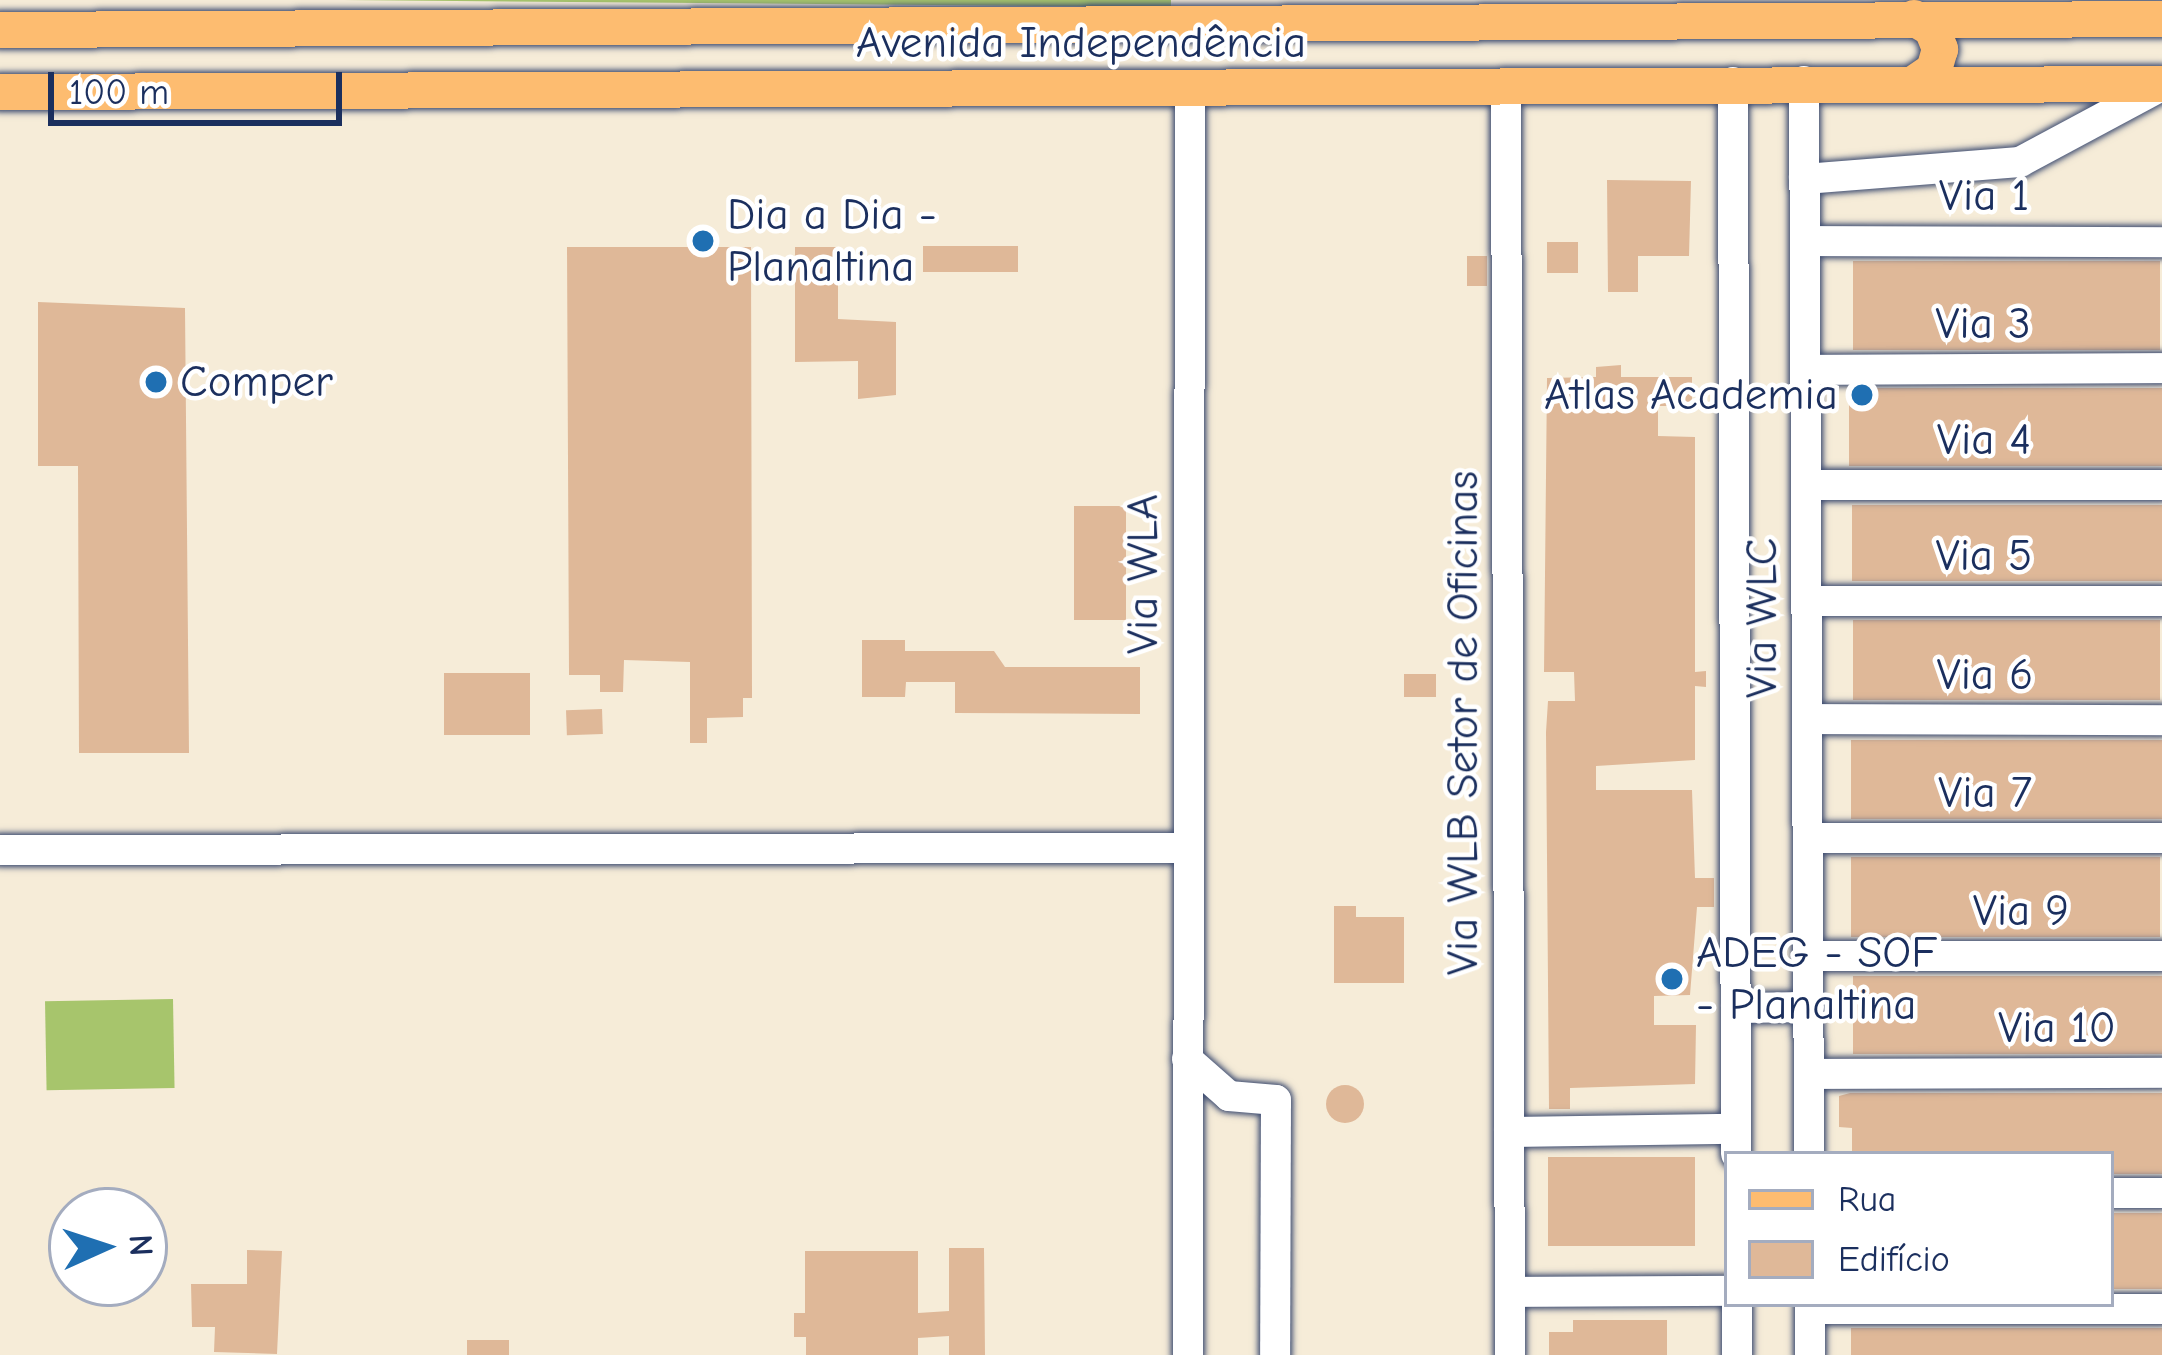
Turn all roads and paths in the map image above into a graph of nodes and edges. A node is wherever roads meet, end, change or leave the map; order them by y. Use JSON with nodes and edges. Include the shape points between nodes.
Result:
{"nodes":[{"id":1,"x":1813,"y":9,"type":"edge"},
{"id":2,"x":1914,"y":18,"type":"junction"},
{"id":3,"x":2162,"y":19,"type":"edge"},
{"id":4,"x":115,"y":20,"type":"edge"},
{"id":5,"x":1982,"y":20,"type":"junction"},
{"id":6,"x":1108,"y":29,"type":"junction"},
{"id":7,"x":0,"y":30,"type":"edge"},
{"id":8,"x":1038,"y":30,"type":"junction"},
{"id":9,"x":287,"y":31,"type":"junction"},
{"id":10,"x":0,"y":54,"type":"edge"},
{"id":11,"x":1804,"y":81,"type":"junction"},
{"id":12,"x":1733,"y":82,"type":"junction"},
{"id":13,"x":1916,"y":82,"type":"junction"},
{"id":14,"x":1981,"y":82,"type":"junction"},
{"id":15,"x":2162,"y":85,"type":"edge"},
{"id":16,"x":1042,"y":90,"type":"junction"},
{"id":17,"x":1190,"y":90,"type":"junction"},
{"id":18,"x":294,"y":91,"type":"junction"},
{"id":19,"x":1118,"y":91,"type":"junction"},
{"id":20,"x":1506,"y":91,"type":"junction"},
{"id":21,"x":0,"y":92,"type":"edge"},
{"id":22,"x":1804,"y":179,"type":"junction"},
{"id":23,"x":1805,"y":241,"type":"junction"},
{"id":24,"x":2162,"y":242,"type":"edge"},
{"id":25,"x":2162,"y":368,"type":"edge"},
{"id":26,"x":1805,"y":370,"type":"junction"},
{"id":27,"x":1806,"y":485,"type":"junction"},
{"id":28,"x":2162,"y":485,"type":"edge"},
{"id":29,"x":1807,"y":601,"type":"junction"},
{"id":30,"x":2162,"y":602,"type":"edge"},
{"id":31,"x":1807,"y":719,"type":"junction"},
{"id":32,"x":2162,"y":720,"type":"edge"},
{"id":33,"x":1808,"y":838,"type":"junction"},
{"id":34,"x":2162,"y":838,"type":"edge"},
{"id":35,"x":1187,"y":848,"type":"junction"},
{"id":36,"x":0,"y":850,"type":"edge"},
{"id":37,"x":1808,"y":956,"type":"junction"},
{"id":38,"x":2162,"y":956,"type":"edge"},
{"id":39,"x":1809,"y":1006,"type":"junction"},
{"id":40,"x":1736,"y":1008,"type":"junction"},
{"id":41,"x":1187,"y":1059,"type":"junction"},
{"id":42,"x":2162,"y":1073,"type":"edge"},
{"id":43,"x":1809,"y":1074,"type":"junction"},
{"id":44,"x":1229,"y":1096,"type":"junction"},
{"id":45,"x":1187,"y":1127,"type":"junction"},
{"id":46,"x":1509,"y":1132,"type":"junction"},
{"id":47,"x":1736,"y":1142,"type":"edge"},
{"id":48,"x":1809,"y":1151,"type":"edge"},
{"id":49,"x":2114,"y":1193,"type":"edge"},
{"id":50,"x":2162,"y":1193,"type":"edge"},
{"id":51,"x":1724,"y":1291,"type":"edge"},
{"id":52,"x":1510,"y":1292,"type":"junction"},
{"id":53,"x":1737,"y":1307,"type":"edge"},
{"id":54,"x":1810,"y":1307,"type":"edge"},
{"id":55,"x":2162,"y":1309,"type":"edge"},
{"id":56,"x":1188,"y":1355,"type":"edge"},
{"id":57,"x":1275,"y":1355,"type":"edge"},
{"id":58,"x":1510,"y":1355,"type":"edge"},
{"id":59,"x":1737,"y":1355,"type":"edge"},
{"id":60,"x":1810,"y":1355,"type":"edge"}],
"edges":[{"from":1,"to":2,"type":"main road","name":"Avenida Independência"},
{"from":1,"to":6,"type":"main road","name":"Avenida Independência"},
{"from":2,"to":5,"type":"main road","name":"Avenida Independência"},
{"from":2,"to":13,"type":"main road","via":[[1932,29],[1940,49],[1934,70]]},
{"from":3,"to":5,"type":"main road","name":"Avenida Independência"},
{"from":4,"to":7,"type":"main road","name":"Avenida Independência"},
{"from":4,"to":9,"type":"main road","name":"Avenida Independência"},
{"from":4,"to":10,"type":"main road"},
{"from":5,"to":14,"type":"main road","via":[[1968,58]]},
{"from":6,"to":8,"type":"main road","name":"Avenida Independência"},
{"from":6,"to":19,"type":"main road","via":[[1082,58],[1093,77]]},
{"from":8,"to":9,"type":"main road","name":"Avenida Independência"},
{"from":8,"to":16,"type":"main road","via":[[1056,38],[1062,58]]},
{"from":9,"to":18,"type":"main road","via":[[302,60]]},
{"from":11,"to":12,"type":"main road","name":"Avenida Independência"},
{"from":11,"to":13,"type":"main road","name":"Avenida Independência"},
{"from":11,"to":22,"type":"street","name":"Via WLC"},
{"from":12,"to":20,"type":"main road","name":"Avenida Independência"},
{"from":12,"to":40,"type":"street","name":"Via WLC"},
{"from":13,"to":14,"type":"main road","name":"Avenida Independência"},
{"from":14,"to":15,"type":"main road","name":"Avenida Independência"},
{"from":15,"to":22,"type":"street","via":[[2020,162]]},
{"from":16,"to":18,"type":"main road","name":"Avenida Independência"},
{"from":16,"to":19,"type":"main road","name":"Avenida Independência"},
{"from":17,"to":19,"type":"main road","name":"Avenida Independência"},
{"from":17,"to":20,"type":"main road","name":"Avenida Independência"},
{"from":17,"to":35,"type":"street","name":"Via WLA"},
{"from":18,"to":21,"type":"main road","name":"Avenida Independência"},
{"from":20,"to":46,"type":"street","name":"Via WLB Setor de Oficinas"},
{"from":22,"to":23,"type":"street","name":"Via WLC"},
{"from":23,"to":24,"type":"street","name":"Via 1"},
{"from":23,"to":26,"type":"street","name":"Via WLC"},
{"from":25,"to":26,"type":"street","name":"Via 3"},
{"from":26,"to":27,"type":"street","name":"Via WLC"},
{"from":27,"to":28,"type":"street","name":"Via 4"},
{"from":27,"to":29,"type":"street","name":"Via WLC"},
{"from":29,"to":30,"type":"street","name":"Via 5"},
{"from":29,"to":31,"type":"street","name":"Via WLC"},
{"from":31,"to":32,"type":"street","name":"Via 6"},
{"from":31,"to":33,"type":"street","name":"Via WLC"},
{"from":33,"to":34,"type":"street","name":"Via 7"},
{"from":33,"to":37,"type":"street","name":"Via WLC"},
{"from":35,"to":36,"type":"street"},
{"from":35,"to":41,"type":"street","name":"Via WLA"},
{"from":37,"to":38,"type":"street","name":"Via 9"},
{"from":37,"to":39,"type":"street","name":"Via WLC"},
{"from":39,"to":40,"type":"street"},
{"from":39,"to":43,"type":"street","name":"Via WLC"},
{"from":40,"to":47,"type":"street","name":"Via WLC"},
{"from":41,"to":44,"type":"street"},
{"from":41,"to":45,"type":"street","name":"Via WLA"},
{"from":42,"to":43,"type":"street","name":"Via 10"},
{"from":43,"to":48,"type":"street","name":"Via WLC"},
{"from":44,"to":45,"type":"street"},
{"from":44,"to":57,"type":"street","via":[[1276,1100]]},
{"from":45,"to":56,"type":"street","name":"Via WLA"},
{"from":46,"to":47,"type":"street"},
{"from":46,"to":52,"type":"street","name":"Via WLB Setor de Oficinas"},
{"from":49,"to":50,"type":"street"},
{"from":51,"to":52,"type":"street"},
{"from":52,"to":58,"type":"street","name":"Via WLB Setor de Oficinas"},
{"from":53,"to":59,"type":"street"},
{"from":54,"to":55,"type":"street"},
{"from":54,"to":60,"type":"street"}]}
